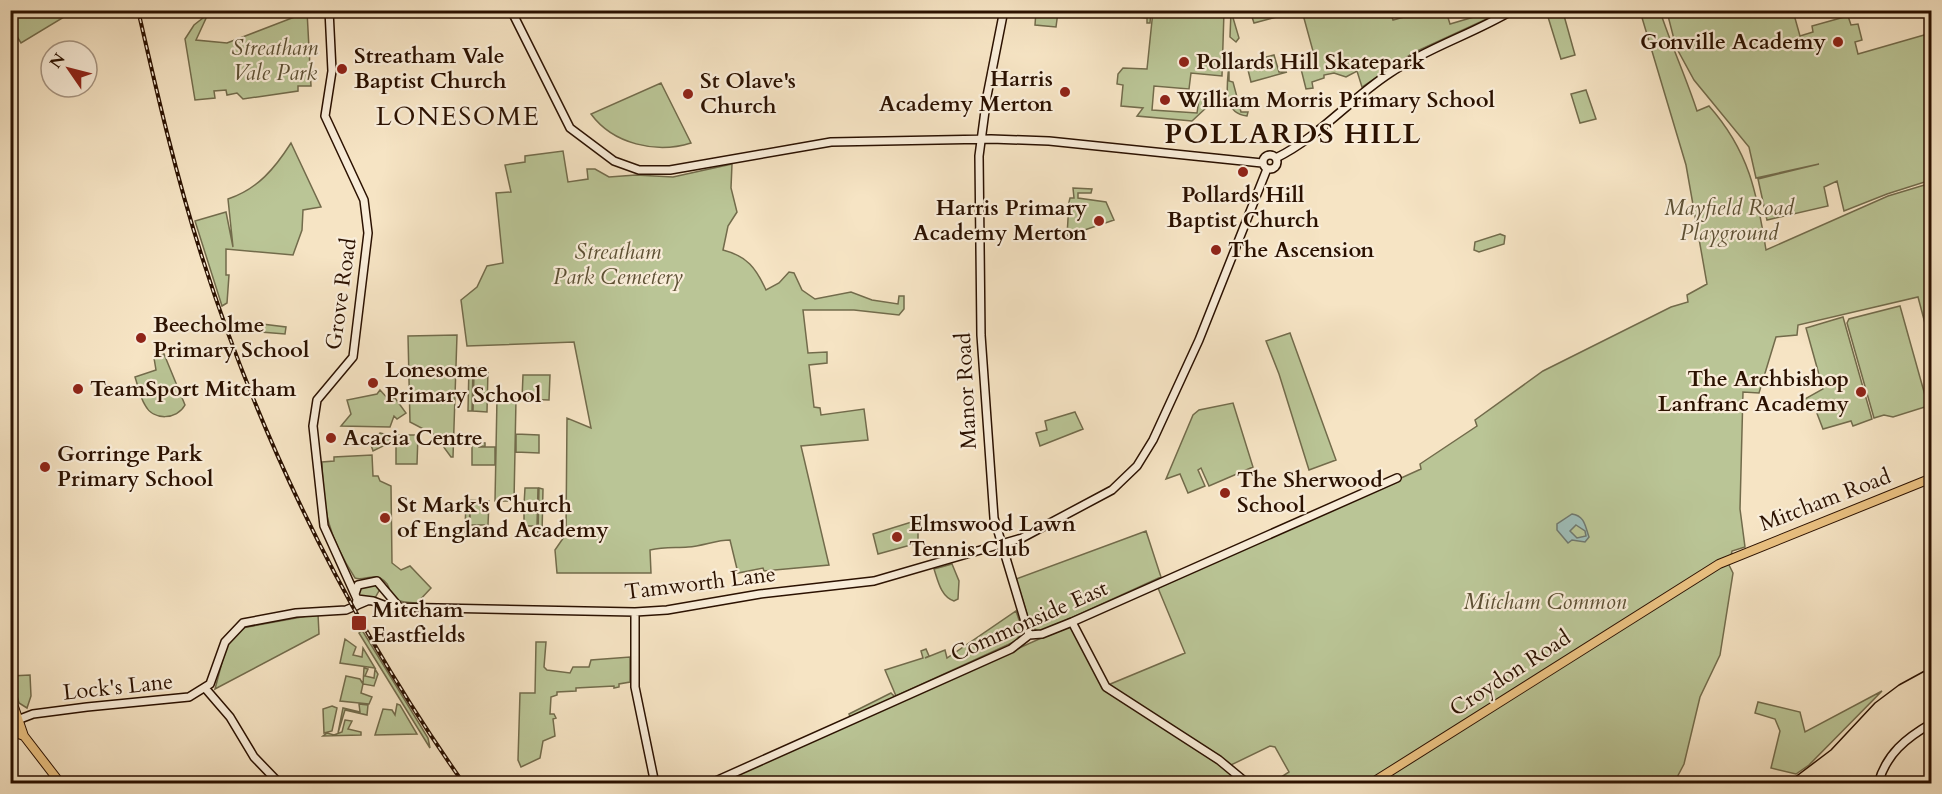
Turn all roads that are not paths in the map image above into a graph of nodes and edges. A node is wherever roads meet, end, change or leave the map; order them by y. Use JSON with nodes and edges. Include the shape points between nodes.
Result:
{"nodes":[{"id":1,"x":329,"y":10,"type":"edge"},
{"id":2,"x":510,"y":10,"type":"edge"},
{"id":3,"x":1004,"y":10,"type":"edge"},
{"id":4,"x":1513,"y":10,"type":"edge"},
{"id":5,"x":981,"y":140,"type":"junction"},
{"id":6,"x":1276,"y":158,"type":"junction"},
{"id":7,"x":1264,"y":164,"type":"junction"},
{"id":8,"x":1397,"y":478,"type":"dead end"},
{"id":9,"x":1932,"y":478,"type":"edge"},
{"id":10,"x":1000,"y":545,"type":"junction"},
{"id":11,"x":1732,"y":557,"type":"joint"},
{"id":12,"x":347,"y":575,"type":"junction"},
{"id":13,"x":358,"y":585,"type":"junction"},
{"id":14,"x":381,"y":585,"type":"junction"},
{"id":15,"x":370,"y":601,"type":"junction"},
{"id":16,"x":355,"y":602,"type":"junction"},
{"id":17,"x":399,"y":607,"type":"junction"},
{"id":18,"x":635,"y":612,"type":"junction"},
{"id":19,"x":1072,"y":622,"type":"junction"},
{"id":20,"x":1029,"y":636,"type":"junction"},
{"id":21,"x":205,"y":688,"type":"junction"},
{"id":22,"x":10,"y":695,"type":"edge"},
{"id":23,"x":13,"y":716,"type":"edge"},
{"id":24,"x":1932,"y":723,"type":"edge"},
{"id":25,"x":61,"y":783,"type":"edge"},
{"id":26,"x":280,"y":783,"type":"edge"},
{"id":27,"x":655,"y":783,"type":"edge"},
{"id":28,"x":709,"y":783,"type":"edge"},
{"id":29,"x":1248,"y":783,"type":"edge"},
{"id":30,"x":1370,"y":783,"type":"edge"},
{"id":31,"x":1878,"y":783,"type":"edge"}],
"edges":[{"from":1,"to":12,"type":"street","name":"Grove Road","via":[[331,80],[326,118],[361,192],[368,225],[353,357],[321,393],[313,412],[323,523]]},
{"from":2,"to":5,"type":"street","via":[[570,128],[614,161],[634,169],[670,171],[835,141]]},
{"from":3,"to":5,"type":"street","name":"Manor Road"},
{"from":4,"to":6,"type":"street","via":[[1402,65]]},
{"from":5,"to":7,"type":"street","via":[[1049,141]]},
{"from":5,"to":10,"type":"street","name":"Manor Road","via":[[981,342],[990,480]]},
{"from":6,"to":7,"type":"street","via":[[1268,154]]},
{"from":6,"to":7,"type":"street","name":"Tamworth Lane","via":[[1275,167]]},
{"from":7,"to":10,"type":"street","name":"Tamworth Lane","via":[[1196,347],[1142,460],[1112,490],[1035,532]]},
{"from":8,"to":19,"type":"street","name":"Commonside East"},
{"from":9,"to":11,"type":"main road","name":"Mitcham Road"},
{"from":10,"to":18,"type":"street","name":"Tamworth Lane","via":[[864,584]]},
{"from":10,"to":20,"type":"street","name":"Manor Road"},
{"from":11,"to":30,"type":"main road","name":"Croydon Road"},
{"from":12,"to":13,"type":"street","name":"Grove Road"},
{"from":12,"to":16,"type":"street","name":"Grove Road"},
{"from":13,"to":14,"type":"street","via":[[375,580]]},
{"from":13,"to":16,"type":"street"},
{"from":14,"to":15,"type":"street","via":[[381,592]]},
{"from":14,"to":17,"type":"street"},
{"from":15,"to":16,"type":"street"},
{"from":15,"to":17,"type":"street","name":"Tamworth Lane"},
{"from":16,"to":21,"type":"street","via":[[243,623],[225,642],[214,675]]},
{"from":17,"to":18,"type":"street","name":"Tamworth Lane"},
{"from":18,"to":27,"type":"street","via":[[635,687]]},
{"from":19,"to":20,"type":"street","name":"Commonside East"},
{"from":19,"to":29,"type":"street","via":[[1106,687]]},
{"from":20,"to":28,"type":"street","name":"Commonside East","via":[[1005,651]]},
{"from":21,"to":23,"type":"street","name":"Lock's Lane","via":[[185,698]]},
{"from":21,"to":26,"type":"street","via":[[230,717],[254,757]]},
{"from":22,"to":23,"type":"main road"},
{"from":23,"to":25,"type":"main road"},
{"from":24,"to":31,"type":"street","via":[[1899,746],[1887,761]]}]}
